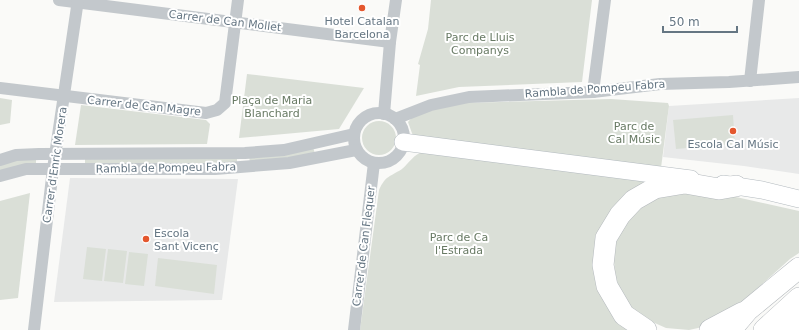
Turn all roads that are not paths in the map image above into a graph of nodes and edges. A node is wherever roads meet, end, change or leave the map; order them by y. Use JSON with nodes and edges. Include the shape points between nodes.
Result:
{"nodes":[{"id":1,"x":59,"y":0,"type":"edge"},
{"id":2,"x":238,"y":0,"type":"edge"},
{"id":3,"x":396,"y":0,"type":"edge"},
{"id":4,"x":605,"y":0,"type":"edge"},
{"id":5,"x":759,"y":0,"type":"edge"},
{"id":6,"x":78,"y":1,"type":"edge"},
{"id":7,"x":235,"y":22,"type":"junction"},
{"id":8,"x":390,"y":42,"type":"junction"},
{"id":9,"x":799,"y":77,"type":"edge"},
{"id":10,"x":750,"y":81,"type":"junction"},
{"id":11,"x":0,"y":88,"type":"edge"},
{"id":12,"x":593,"y":92,"type":"junction"},
{"id":13,"x":64,"y":97,"type":"junction"},
{"id":14,"x":384,"y":114,"type":"junction"},
{"id":15,"x":395,"y":119,"type":"junction"},
{"id":16,"x":354,"y":134,"type":"junction"},
{"id":17,"x":403,"y":142,"type":"junction"},
{"id":18,"x":356,"y":150,"type":"junction"},
{"id":19,"x":55,"y":154,"type":"junction"},
{"id":20,"x":0,"y":160,"type":"edge"},
{"id":21,"x":374,"y":163,"type":"junction"},
{"id":22,"x":53,"y":169,"type":"junction"},
{"id":23,"x":0,"y":176,"type":"edge"},
{"id":24,"x":736,"y":186,"type":"junction"},
{"id":25,"x":799,"y":199,"type":"edge"},
{"id":26,"x":799,"y":268,"type":"edge"},
{"id":27,"x":799,"y":298,"type":"edge"},
{"id":28,"x":748,"y":310,"type":"junction"},
{"id":29,"x":799,"y":317,"type":"edge"},
{"id":30,"x":34,"y":330,"type":"edge"},
{"id":31,"x":354,"y":330,"type":"edge"},
{"id":32,"x":646,"y":330,"type":"edge"},
{"id":33,"x":710,"y":330,"type":"edge"},
{"id":34,"x":731,"y":330,"type":"edge"},
{"id":35,"x":764,"y":330,"type":"edge"},
{"id":36,"x":786,"y":330,"type":"edge"}],
"edges":[{"from":1,"to":6,"type":"street","name":"Carrer de Can Mollet"},
{"from":2,"to":7,"type":"street"},
{"from":3,"to":8,"type":"street"},
{"from":4,"to":12,"type":"street"},
{"from":5,"to":10,"type":"street"},
{"from":6,"to":7,"type":"street","name":"Carrer de Can Mollet"},
{"from":6,"to":13,"type":"street","name":"Carrer d'Enric Morera"},
{"from":7,"to":8,"type":"street","name":"Carrer de Can Mollet"},
{"from":7,"to":13,"type":"street","name":"Carrer de Can Magre","via":[[225,103],[217,110],[206,113]]},
{"from":8,"to":14,"type":"street"},
{"from":9,"to":10,"type":"street","name":"Rambla de Pompeu Fabra"},
{"from":10,"to":12,"type":"street","name":"Rambla de Pompeu Fabra","via":[[660,84]]},
{"from":11,"to":13,"type":"street","name":"Carrer de Can Magre"},
{"from":12,"to":15,"type":"street","name":"Rambla de Pompeu Fabra","via":[[469,97],[431,105]]},
{"from":13,"to":19,"type":"street","name":"Carrer d'Enric Morera"},
{"from":14,"to":15,"type":"street"},
{"from":14,"to":16,"type":"street","via":[[373,114],[364,118],[357,125]]},
{"from":15,"to":17,"type":"street","via":[[400,126]]},
{"from":16,"to":18,"type":"street"},
{"from":16,"to":19,"type":"street","name":"Rambla de Pompeu Fabra","via":[[284,150],[245,153]]},
{"from":17,"to":21,"type":"street","via":[[396,157],[382,163]]},
{"from":17,"to":24,"type":"street"},
{"from":18,"to":21,"type":"street","via":[[367,161]]},
{"from":18,"to":22,"type":"street","name":"Rambla de Pompeu Fabra","via":[[289,163],[215,169]]},
{"from":19,"to":20,"type":"street","name":"Rambla de Pompeu Fabra","via":[[16,155]]},
{"from":19,"to":22,"type":"street","name":"Carrer d'Enric Morera"},
{"from":21,"to":31,"type":"street","name":"Carrer de Can Flequer"},
{"from":22,"to":23,"type":"street","name":"Rambla de Pompeu Fabra","via":[[26,169]]},
{"from":22,"to":30,"type":"street","name":"Carrer d'Enric Morera"},
{"from":24,"to":25,"type":"street"},
{"from":24,"to":32,"type":"highway","via":[[719,189],[685,183],[655,188],[634,200],[620,215],[606,238],[603,265],[607,286],[624,315]]},
{"from":26,"to":28,"type":"highway"},
{"from":27,"to":35,"type":"highway"},
{"from":28,"to":33,"type":"highway"},
{"from":28,"to":34,"type":"highway"},
{"from":29,"to":36,"type":"highway"}]}
